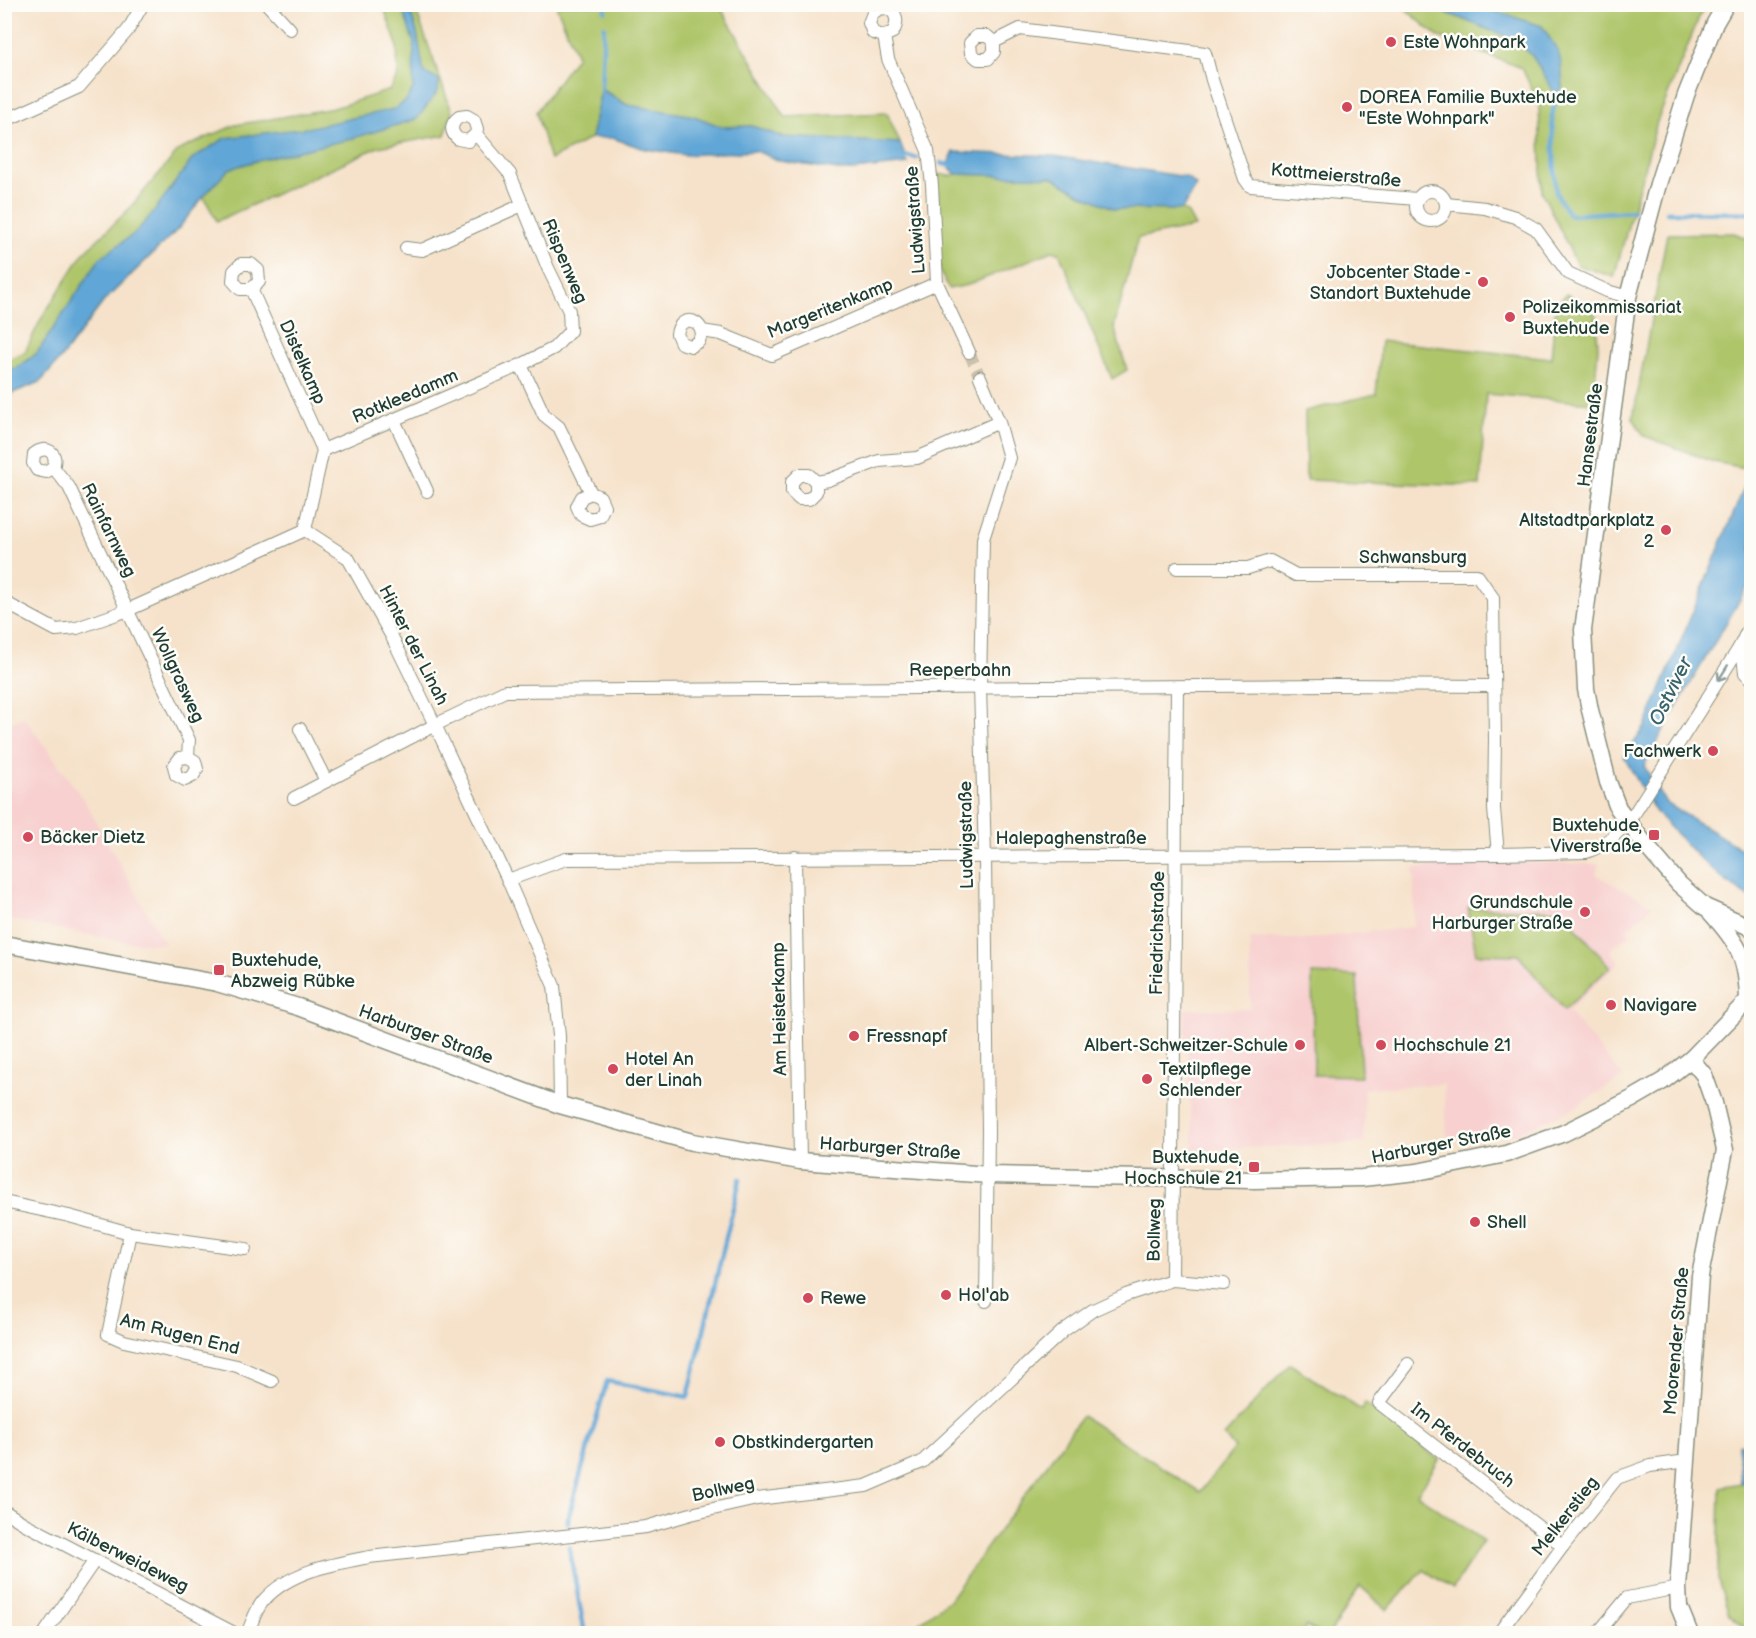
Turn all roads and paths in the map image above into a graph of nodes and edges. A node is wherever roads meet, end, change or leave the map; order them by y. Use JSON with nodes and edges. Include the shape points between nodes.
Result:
{"nodes":[{"id":1,"x":143,"y":4,"type":"edge"},
{"id":2,"x":267,"y":4,"type":"edge"},
{"id":3,"x":1726,"y":4,"type":"edge"},
{"id":4,"x":290,"y":29,"type":"dead end"},
{"id":5,"x":884,"y":36,"type":"dead end"},
{"id":6,"x":994,"y":42,"type":"dead end"},
{"id":7,"x":4,"y":121,"type":"edge"},
{"id":8,"x":476,"y":134,"type":"dead end"},
{"id":9,"x":1417,"y":199,"type":"junction"},
{"id":10,"x":1446,"y":204,"type":"junction"},
{"id":11,"x":522,"y":205,"type":"junction"},
{"id":12,"x":406,"y":248,"type":"dead end"},
{"id":13,"x":937,"y":283,"type":"junction"},
{"id":14,"x":251,"y":289,"type":"dead end"},
{"id":15,"x":1629,"y":297,"type":"junction"},
{"id":16,"x":570,"y":331,"type":"joint"},
{"id":17,"x":702,"y":331,"type":"dead end"},
{"id":18,"x":969,"y":352,"type":"tunnel mouth"},
{"id":19,"x":521,"y":365,"type":"junction"},
{"id":20,"x":980,"y":377,"type":"tunnel mouth"},
{"id":21,"x":394,"y":420,"type":"junction"},
{"id":22,"x":999,"y":422,"type":"junction"},
{"id":23,"x":322,"y":450,"type":"junction"},
{"id":24,"x":53,"y":467,"type":"dead end"},
{"id":25,"x":816,"y":482,"type":"dead end"},
{"id":26,"x":427,"y":491,"type":"dead end"},
{"id":27,"x":591,"y":493,"type":"dead end"},
{"id":28,"x":305,"y":530,"type":"junction"},
{"id":29,"x":1177,"y":568,"type":"dead end"},
{"id":30,"x":4,"y":603,"type":"edge"},
{"id":31,"x":128,"y":610,"type":"junction"},
{"id":32,"x":1752,"y":621,"type":"edge"},
{"id":33,"x":1738,"y":648,"type":"junction"},
{"id":34,"x":1752,"y":679,"type":"edge"},
{"id":35,"x":1493,"y":686,"type":"junction"},
{"id":36,"x":980,"y":687,"type":"junction"},
{"id":37,"x":1178,"y":687,"type":"junction"},
{"id":38,"x":435,"y":725,"type":"junction"},
{"id":39,"x":300,"y":729,"type":"dead end"},
{"id":40,"x":188,"y":757,"type":"dead end"},
{"id":41,"x":326,"y":781,"type":"junction"},
{"id":42,"x":294,"y":798,"type":"dead end"},
{"id":43,"x":1628,"y":822,"type":"junction"},
{"id":44,"x":1498,"y":854,"type":"junction"},
{"id":45,"x":1176,"y":856,"type":"junction"},
{"id":46,"x":795,"y":857,"type":"junction"},
{"id":47,"x":985,"y":857,"type":"junction"},
{"id":48,"x":508,"y":880,"type":"junction"},
{"id":49,"x":1705,"y":907,"type":"junction"},
{"id":50,"x":1752,"y":928,"type":"edge"},
{"id":51,"x":4,"y":944,"type":"edge"},
{"id":52,"x":1750,"y":998,"type":"edge"},
{"id":53,"x":1691,"y":1059,"type":"junction"},
{"id":54,"x":560,"y":1105,"type":"junction"},
{"id":55,"x":800,"y":1161,"type":"junction"},
{"id":56,"x":989,"y":1175,"type":"junction"},
{"id":57,"x":1173,"y":1179,"type":"junction"},
{"id":58,"x":4,"y":1202,"type":"edge"},
{"id":59,"x":130,"y":1233,"type":"junction"},
{"id":60,"x":244,"y":1249,"type":"dead end"},
{"id":61,"x":1172,"y":1280,"type":"junction"},
{"id":62,"x":1224,"y":1284,"type":"dead end"},
{"id":63,"x":986,"y":1301,"type":"dead end"},
{"id":64,"x":1408,"y":1364,"type":"dead end"},
{"id":65,"x":272,"y":1381,"type":"dead end"},
{"id":66,"x":1686,"y":1461,"type":"junction"},
{"id":67,"x":4,"y":1511,"type":"edge"},
{"id":68,"x":1563,"y":1546,"type":"junction"},
{"id":69,"x":95,"y":1560,"type":"junction"},
{"id":70,"x":1678,"y":1588,"type":"junction"},
{"id":71,"x":44,"y":1634,"type":"edge"},
{"id":72,"x":236,"y":1634,"type":"edge"},
{"id":73,"x":248,"y":1634,"type":"edge"},
{"id":74,"x":1498,"y":1634,"type":"edge"},
{"id":75,"x":1598,"y":1634,"type":"edge"},
{"id":76,"x":1690,"y":1634,"type":"edge"}],
"edges":[{"from":1,"to":7,"type":"street","via":[[129,30],[79,87]]},
{"from":2,"to":4,"type":"street"},
{"from":3,"to":15,"type":"street","name":"Hansestraße","via":[[1686,95]]},
{"from":5,"to":13,"type":"street","name":"Ludwigstraße","via":[[888,59],[928,152]]},
{"from":6,"to":9,"type":"street","name":"Kottmeierstraße","via":[[1020,29],[1205,53],[1250,186]]},
{"from":8,"to":11,"type":"street","name":"Rispenweg","via":[[510,174]]},
{"from":9,"to":10,"type":"street","name":"Kottmeierstraße","via":[[1432,190],[1442,195]]},
{"from":9,"to":10,"type":"street","name":"Kottmeierstraße","via":[[1417,212],[1427,221],[1440,218]]},
{"from":10,"to":15,"type":"street","name":"Kottmeierstraße","via":[[1485,208],[1515,217],[1536,229],[1568,273]]},
{"from":11,"to":12,"type":"street","name":"Rispenweg","via":[[422,250]]},
{"from":11,"to":16,"type":"street","name":"Rispenweg","via":[[569,311]]},
{"from":13,"to":17,"type":"street","name":"Margeritenkamp","via":[[772,355],[721,334]]},
{"from":13,"to":18,"type":"street","name":"Ludwigstraße"},
{"from":14,"to":23,"type":"street","name":"Distelkamp"},
{"from":15,"to":43,"type":"street","name":"Hansestraße","via":[[1583,630],[1586,689],[1600,756],[1618,808]]},
{"from":16,"to":19,"type":"street","name":"Rotkleedamm","via":[[554,348]]},
{"from":19,"to":21,"type":"street","name":"Rotkleedamm"},
{"from":19,"to":27,"type":"street","via":[[544,415],[559,427]]},
{"from":20,"to":22,"type":"street","name":"Ludwigstraße"},
{"from":21,"to":23,"type":"street","name":"Rotkleedamm"},
{"from":21,"to":26,"type":"street"},
{"from":22,"to":25,"type":"street","via":[[917,458],[879,460]]},
{"from":22,"to":36,"type":"street","name":"Ludwigstraße","via":[[1009,458],[983,539]]},
{"from":23,"to":28,"type":"street"},
{"from":24,"to":31,"type":"street","name":"Rainfarnweg","via":[[69,487]]},
{"from":28,"to":31,"type":"street"},
{"from":28,"to":38,"type":"street","name":"Hinter der Linah","via":[[348,558]]},
{"from":29,"to":35,"type":"street","name":"Schwansburg","via":[[1248,568],[1270,561],[1296,574],[1477,575],[1493,598]]},
{"from":30,"to":31,"type":"street","via":[[56,630],[77,628]]},
{"from":31,"to":40,"type":"street","name":"Wollgrasweg","via":[[189,741]]},
{"from":32,"to":33,"type":"street","name":"Halepaghenstraße"},
{"from":33,"to":34,"type":"street","via":[[1745,674]]},
{"from":33,"to":43,"type":"street","name":"Halepaghenstraße","one_way":true},
{"from":35,"to":37,"type":"street","name":"Reeperbahn"},
{"from":35,"to":44,"type":"street","name":"Schwansburg"},
{"from":36,"to":37,"type":"street","name":"Reeperbahn"},
{"from":36,"to":38,"type":"street","name":"Reeperbahn","via":[[505,691]]},
{"from":36,"to":47,"type":"street","name":"Ludwigstraße"},
{"from":37,"to":45,"type":"street","name":"Friedrichstraße"},
{"from":38,"to":41,"type":"street","name":"Reeperbahn"},
{"from":38,"to":48,"type":"street","name":"Hinter der Linah"},
{"from":39,"to":41,"type":"street"},
{"from":41,"to":42,"type":"street","name":"Reeperbahn"},
{"from":43,"to":44,"type":"street","name":"Halepaghenstraße","via":[[1604,844],[1586,852]]},
{"from":43,"to":49,"type":"street","name":"Hansestraße","via":[[1670,874]]},
{"from":44,"to":45,"type":"street","name":"Halepaghenstraße"},
{"from":45,"to":47,"type":"street","name":"Halepaghenstraße"},
{"from":45,"to":57,"type":"street","name":"Friedrichstraße"},
{"from":46,"to":47,"type":"street","name":"Halepaghenstraße"},
{"from":46,"to":48,"type":"street","name":"Halepaghenstraße","via":[[566,860]]},
{"from":46,"to":55,"type":"street","name":"Am Heisterkamp"},
{"from":47,"to":56,"type":"street","name":"Ludwigstraße"},
{"from":48,"to":54,"type":"street","name":"Hinter der Linah","via":[[554,986]]},
{"from":49,"to":50,"type":"street","name":"Hansestraße"},
{"from":49,"to":52,"type":"street","via":[[1732,937],[1743,960]]},
{"from":51,"to":54,"type":"street","name":"Harburger Straße","via":[[217,983],[298,1007]]},
{"from":52,"to":53,"type":"street","name":"Harburger Straße"},
{"from":53,"to":57,"type":"street","name":"Harburger Straße","via":[[1632,1099],[1506,1154],[1417,1172],[1362,1178]]},
{"from":53,"to":66,"type":"street","name":"Moorender Straße","via":[[1704,1075],[1725,1150],[1700,1276]]},
{"from":54,"to":55,"type":"street","name":"Harburger Straße","via":[[692,1142]]},
{"from":55,"to":56,"type":"street","name":"Harburger Straße"},
{"from":56,"to":57,"type":"street","name":"Harburger Straße"},
{"from":56,"to":63,"type":"street","name":"Ludwigstraße"},
{"from":57,"to":61,"type":"street","name":"Bollweg"},
{"from":58,"to":59,"type":"street"},
{"from":59,"to":60,"type":"street"},
{"from":59,"to":65,"type":"street","name":"Am Rugen End","via":[[108,1334],[237,1366]]},
{"from":61,"to":62,"type":"street","name":"Bollweg"},
{"from":61,"to":73,"type":"street","name":"Bollweg","via":[[1093,1310],[1063,1331],[922,1462],[866,1486],[757,1499],[646,1527],[369,1557],[327,1566],[286,1581],[270,1594],[262,1601]]},
{"from":64,"to":68,"type":"street","name":"Im Pferdebruch","via":[[1379,1403]]},
{"from":66,"to":68,"type":"street","name":"Melkerstieg","via":[[1650,1466],[1617,1478]]},
{"from":66,"to":70,"type":"street","name":"Moorender Straße"},
{"from":67,"to":69,"type":"street","name":"Kälberweideweg"},
{"from":68,"to":74,"type":"street","name":"Melkerstieg"},
{"from":69,"to":71,"type":"street"},
{"from":69,"to":72,"type":"street","name":"Kälberweideweg"},
{"from":70,"to":75,"type":"street","via":[[1627,1598]]},
{"from":70,"to":76,"type":"street","name":"Moorender Straße"}]}
